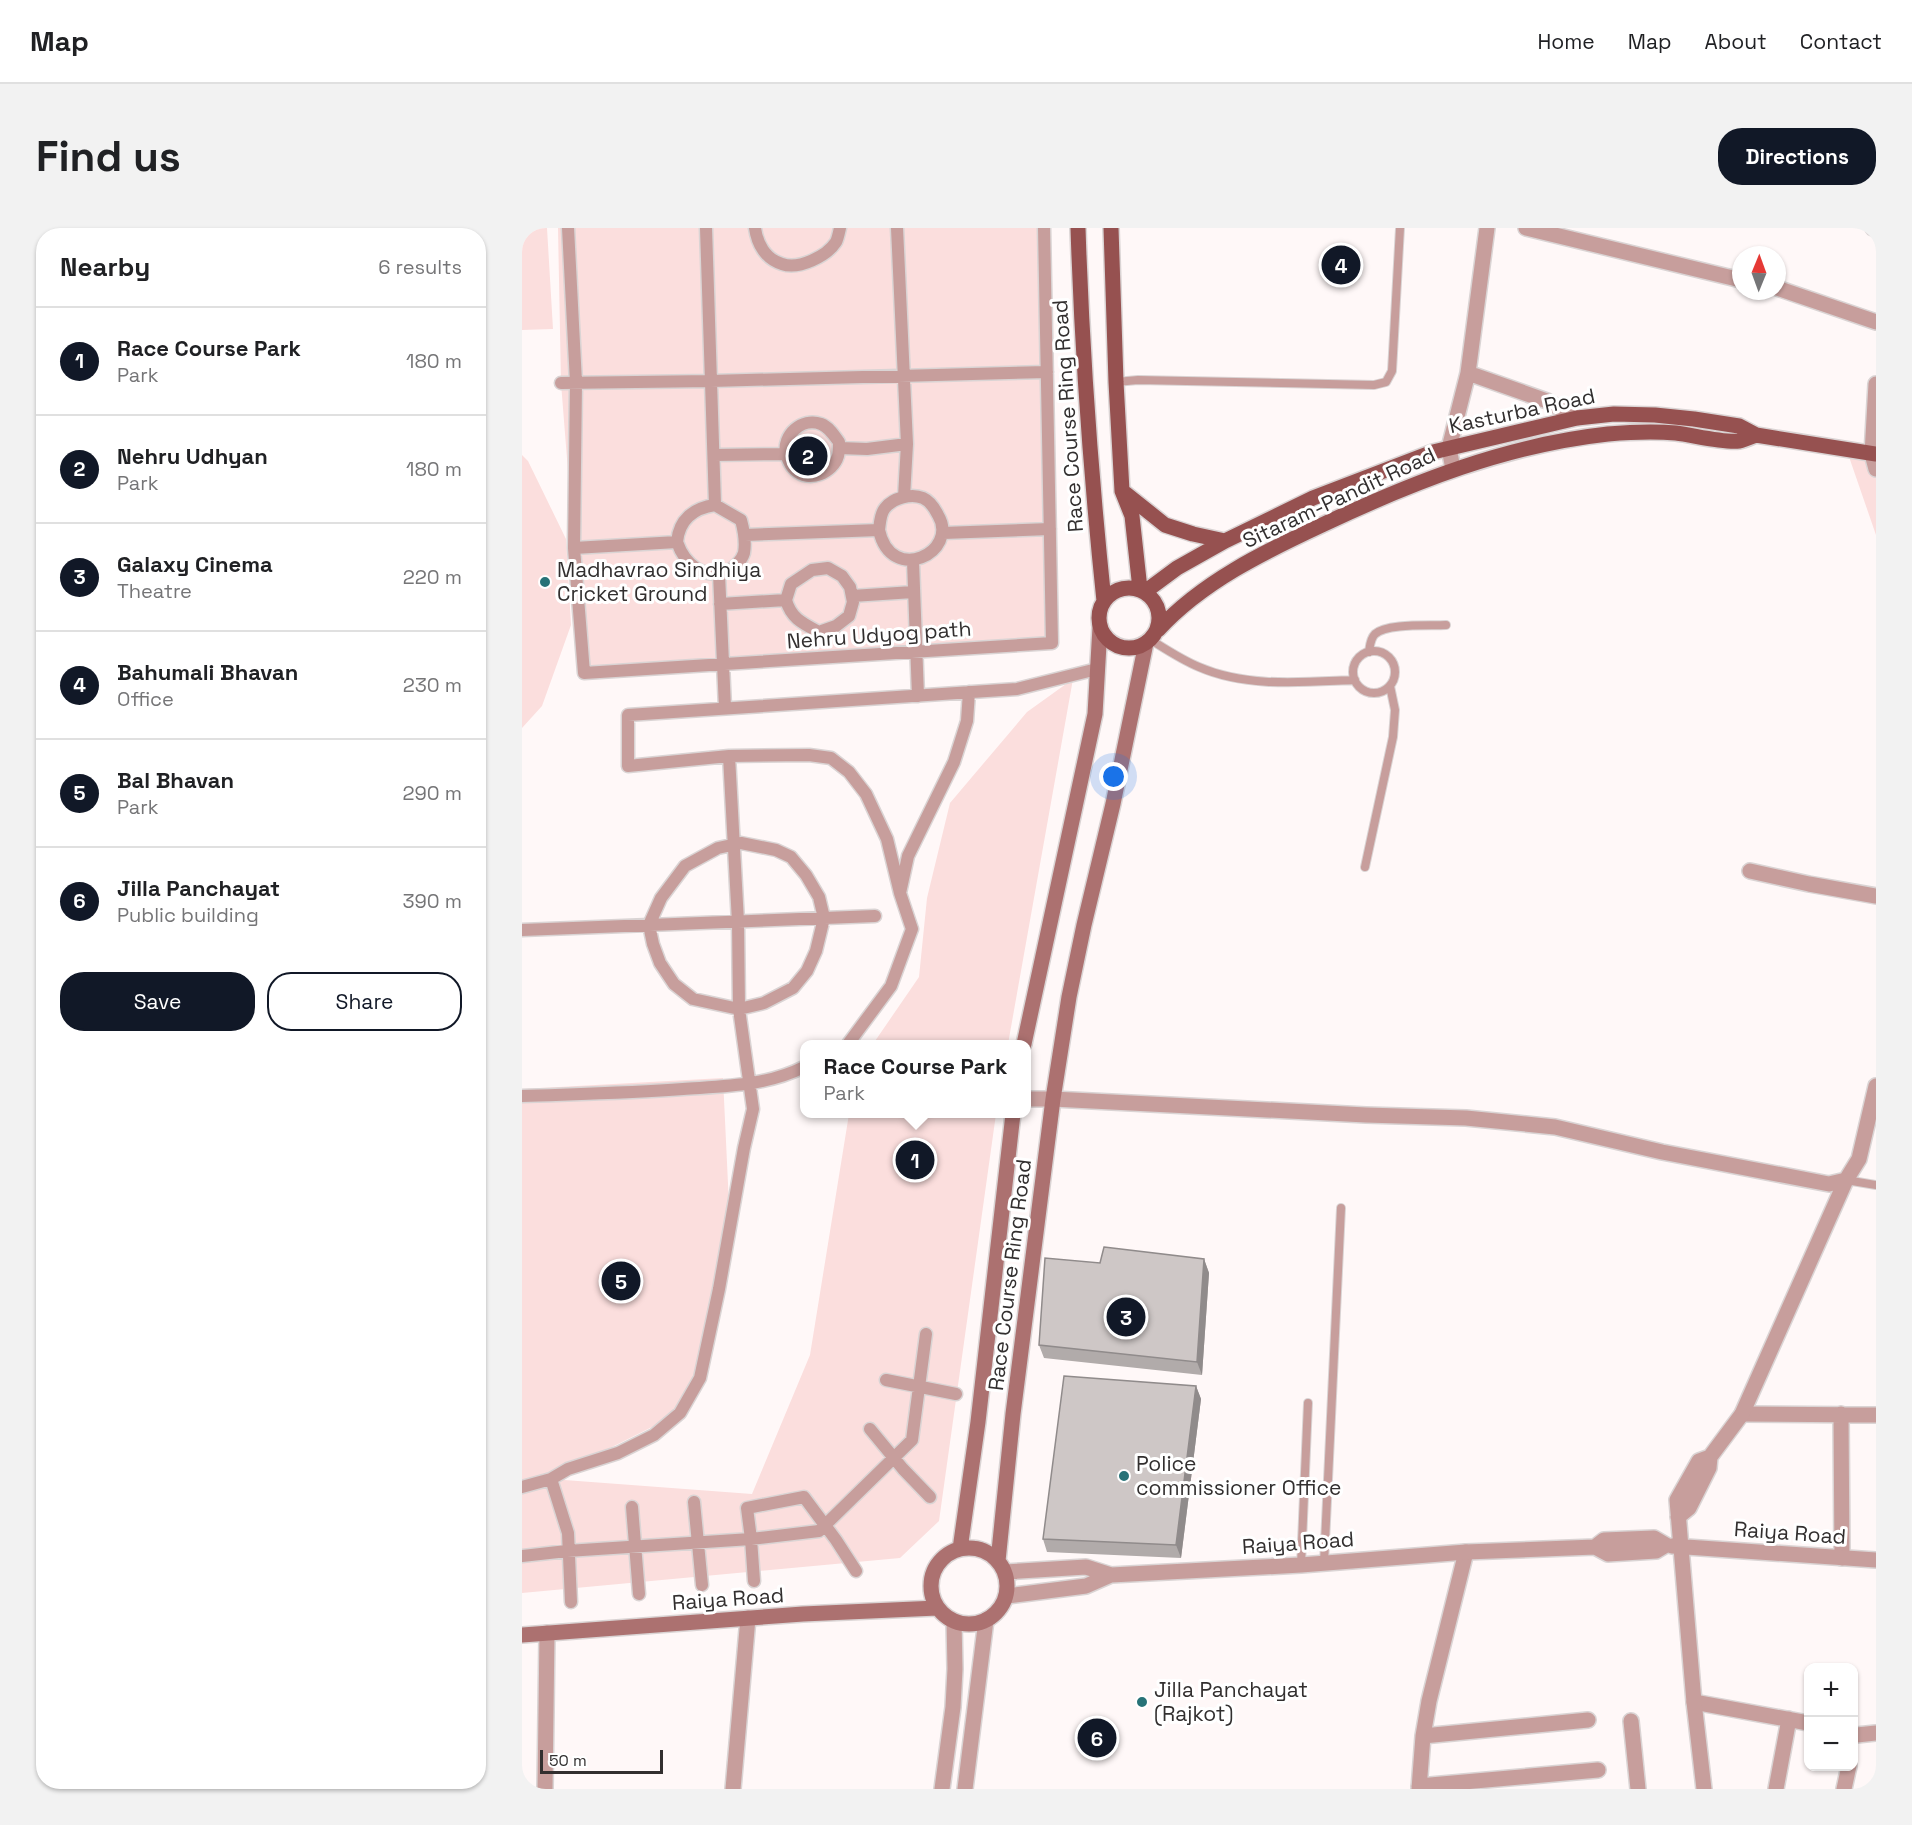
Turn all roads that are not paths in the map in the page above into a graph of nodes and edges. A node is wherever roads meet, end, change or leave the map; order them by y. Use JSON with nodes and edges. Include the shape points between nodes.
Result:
{"nodes":[{"id":1,"x":568,"y":228,"type":"edge"},
{"id":2,"x":706,"y":228,"type":"edge"},
{"id":3,"x":755,"y":228,"type":"edge"},
{"id":4,"x":840,"y":228,"type":"edge"},
{"id":5,"x":897,"y":228,"type":"edge"},
{"id":6,"x":1044,"y":228,"type":"edge"},
{"id":7,"x":1078,"y":228,"type":"edge"},
{"id":8,"x":1111,"y":228,"type":"edge"},
{"id":9,"x":1400,"y":228,"type":"edge"},
{"id":10,"x":1487,"y":228,"type":"edge"},
{"id":11,"x":1526,"y":228,"type":"edge"},
{"id":12,"x":1732,"y":278,"type":"edge"},
{"id":13,"x":1786,"y":291,"type":"edge"},
{"id":14,"x":1876,"y":322,"type":"edge"},
{"id":15,"x":1047,"y":372,"type":"junction"},
{"id":16,"x":1468,"y":373,"type":"junction"},
{"id":17,"x":904,"y":376,"type":"junction"},
{"id":18,"x":711,"y":381,"type":"junction"},
{"id":19,"x":561,"y":382,"type":"dead end"},
{"id":20,"x":576,"y":382,"type":"junction"},
{"id":21,"x":1116,"y":382,"type":"junction"},
{"id":22,"x":1876,"y":384,"type":"edge"},
{"id":23,"x":1577,"y":418,"type":"junction"},
{"id":24,"x":1756,"y":435,"type":"junction"},
{"id":25,"x":907,"y":444,"type":"junction"},
{"id":26,"x":838,"y":448,"type":"junction"},
{"id":27,"x":1449,"y":448,"type":"junction"},
{"id":28,"x":786,"y":454,"type":"junction"},
{"id":29,"x":1874,"y":454,"type":"edge"},
{"id":30,"x":714,"y":455,"type":"junction"},
{"id":31,"x":1453,"y":469,"type":"junction"},
{"id":32,"x":1876,"y":469,"type":"edge"},
{"id":33,"x":1122,"y":491,"type":"junction"},
{"id":34,"x":904,"y":497,"type":"junction"},
{"id":35,"x":716,"y":505,"type":"junction"},
{"id":36,"x":1050,"y":529,"type":"junction"},
{"id":37,"x":879,"y":530,"type":"junction"},
{"id":38,"x":943,"y":533,"type":"junction"},
{"id":39,"x":745,"y":535,"type":"junction"},
{"id":40,"x":1225,"y":541,"type":"junction"},
{"id":41,"x":677,"y":542,"type":"junction"},
{"id":42,"x":574,"y":548,"type":"junction"},
{"id":43,"x":913,"y":561,"type":"junction"},
{"id":44,"x":718,"y":574,"type":"junction"},
{"id":45,"x":1143,"y":590,"type":"junction"},
{"id":46,"x":913,"y":592,"type":"junction"},
{"id":47,"x":852,"y":596,"type":"junction"},
{"id":48,"x":786,"y":600,"type":"junction"},
{"id":49,"x":1104,"y":601,"type":"junction"},
{"id":50,"x":720,"y":604,"type":"junction"},
{"id":51,"x":1446,"y":625,"type":"dead end"},
{"id":52,"x":1100,"y":627,"type":"junction"},
{"id":53,"x":1152,"y":637,"type":"junction"},
{"id":54,"x":1368,"y":652,"type":"junction"},
{"id":55,"x":723,"y":664,"type":"junction"},
{"id":56,"x":1097,"y":669,"type":"junction"},
{"id":57,"x":1355,"y":680,"type":"junction"},
{"id":58,"x":1390,"y":686,"type":"junction"},
{"id":59,"x":969,"y":692,"type":"junction"},
{"id":60,"x":918,"y":696,"type":"junction"},
{"id":61,"x":725,"y":708,"type":"junction"},
{"id":62,"x":729,"y":756,"type":"junction"},
{"id":63,"x":732,"y":844,"type":"junction"},
{"id":64,"x":1365,"y":867,"type":"dead end"},
{"id":65,"x":1750,"y":871,"type":"dead end"},
{"id":66,"x":900,"y":893,"type":"junction"},
{"id":67,"x":1876,"y":896,"type":"edge"},
{"id":68,"x":875,"y":916,"type":"dead end"},
{"id":69,"x":825,"y":918,"type":"junction"},
{"id":70,"x":738,"y":922,"type":"junction"},
{"id":71,"x":650,"y":925,"type":"junction"},
{"id":72,"x":522,"y":930,"type":"edge"},
{"id":73,"x":739,"y":1009,"type":"junction"},
{"id":74,"x":851,"y":1040,"type":"edge"},
{"id":75,"x":1025,"y":1040,"type":"edge"},
{"id":76,"x":800,"y":1068,"type":"edge"},
{"id":77,"x":751,"y":1084,"type":"junction"},
{"id":78,"x":1876,"y":1086,"type":"edge"},
{"id":79,"x":522,"y":1096,"type":"edge"},
{"id":80,"x":1031,"y":1099,"type":"edge"},
{"id":81,"x":1053,"y":1099,"type":"junction"},
{"id":82,"x":1012,"y":1118,"type":"edge"},
{"id":83,"x":1846,"y":1180,"type":"junction"},
{"id":84,"x":1876,"y":1185,"type":"edge"},
{"id":85,"x":1341,"y":1208,"type":"dead end"},
{"id":86,"x":926,"y":1334,"type":"dead end"},
{"id":87,"x":886,"y":1380,"type":"dead end"},
{"id":88,"x":919,"y":1385,"type":"junction"},
{"id":89,"x":956,"y":1394,"type":"dead end"},
{"id":90,"x":1308,"y":1403,"type":"dead end"},
{"id":91,"x":1742,"y":1414,"type":"junction"},
{"id":92,"x":1841,"y":1414,"type":"junction"},
{"id":93,"x":1876,"y":1415,"type":"edge"},
{"id":94,"x":870,"y":1429,"type":"dead end"},
{"id":95,"x":894,"y":1457,"type":"junction"},
{"id":96,"x":551,"y":1479,"type":"junction"},
{"id":97,"x":522,"y":1487,"type":"edge"},
{"id":98,"x":930,"y":1497,"type":"dead end"},
{"id":99,"x":694,"y":1502,"type":"dead end"},
{"id":100,"x":632,"y":1507,"type":"dead end"},
{"id":101,"x":825,"y":1525,"type":"junction"},
{"id":102,"x":752,"y":1539,"type":"junction"},
{"id":103,"x":697,"y":1544,"type":"junction"},
{"id":104,"x":1673,"y":1546,"type":"junction"},
{"id":105,"x":634,"y":1548,"type":"junction"},
{"id":106,"x":960,"y":1549,"type":"junction"},
{"id":107,"x":567,"y":1551,"type":"junction"},
{"id":108,"x":1466,"y":1552,"type":"junction"},
{"id":109,"x":522,"y":1556,"type":"edge"},
{"id":110,"x":1842,"y":1558,"type":"junction"},
{"id":111,"x":1876,"y":1560,"type":"edge"},
{"id":112,"x":1324,"y":1563,"type":"junction"},
{"id":113,"x":1301,"y":1565,"type":"junction"},
{"id":114,"x":1002,"y":1566,"type":"junction"},
{"id":115,"x":856,"y":1571,"type":"dead end"},
{"id":116,"x":1111,"y":1575,"type":"junction"},
{"id":117,"x":753,"y":1581,"type":"dead end"},
{"id":118,"x":702,"y":1585,"type":"dead end"},
{"id":119,"x":639,"y":1594,"type":"dead end"},
{"id":120,"x":1006,"y":1596,"type":"junction"},
{"id":121,"x":571,"y":1602,"type":"dead end"},
{"id":122,"x":937,"y":1608,"type":"junction"},
{"id":123,"x":748,"y":1618,"type":"junction"},
{"id":124,"x":986,"y":1620,"type":"junction"},
{"id":125,"x":954,"y":1621,"type":"junction"},
{"id":126,"x":547,"y":1633,"type":"junction"},
{"id":127,"x":522,"y":1635,"type":"edge"},
{"id":128,"x":1694,"y":1702,"type":"junction"},
{"id":129,"x":1790,"y":1719,"type":"junction"},
{"id":130,"x":1588,"y":1720,"type":"dead end"},
{"id":131,"x":1631,"y":1721,"type":"dead end"},
{"id":132,"x":1804,"y":1722,"type":"edge"},
{"id":133,"x":1876,"y":1733,"type":"edge"},
{"id":134,"x":1423,"y":1736,"type":"junction"},
{"id":135,"x":1858,"y":1738,"type":"edge"},
{"id":136,"x":1598,"y":1770,"type":"dead end"},
{"id":137,"x":1848,"y":1771,"type":"edge"},
{"id":138,"x":1419,"y":1788,"type":"edge"},
{"id":139,"x":545,"y":1789,"type":"edge"},
{"id":140,"x":733,"y":1789,"type":"edge"},
{"id":141,"x":942,"y":1789,"type":"edge"},
{"id":142,"x":965,"y":1789,"type":"edge"},
{"id":143,"x":1638,"y":1789,"type":"edge"},
{"id":144,"x":1704,"y":1789,"type":"edge"},
{"id":145,"x":1776,"y":1789,"type":"edge"},
{"id":146,"x":1844,"y":1789,"type":"edge"}],
"edges":[{"from":1,"to":20,"type":"street","name":"Nehru Udyog path"},
{"from":2,"to":18,"type":"street"},
{"from":3,"to":4,"type":"street","via":[[757,242],[766,254],[782,264],[803,264],[821,256],[837,241]]},
{"from":5,"to":17,"type":"street"},
{"from":6,"to":15,"type":"street","name":"Nehru Udyog path"},
{"from":7,"to":49,"type":"main road","name":"Race Course Ring Road","via":[[1083,360]]},
{"from":8,"to":21,"type":"main road"},
{"from":9,"to":21,"type":"lane","via":[[1392,372],[1386,382]]},
{"from":10,"to":16,"type":"street"},
{"from":11,"to":12,"type":"street"},
{"from":13,"to":14,"type":"street"},
{"from":15,"to":17,"type":"street"},
{"from":15,"to":36,"type":"street","name":"Nehru Udyog path"},
{"from":16,"to":23,"type":"street","via":[[1547,401]]},
{"from":16,"to":27,"type":"street"},
{"from":17,"to":18,"type":"street"},
{"from":17,"to":25,"type":"street"},
{"from":18,"to":20,"type":"street"},
{"from":18,"to":30,"type":"street"},
{"from":19,"to":20,"type":"street"},
{"from":20,"to":42,"type":"street","name":"Nehru Udyog path"},
{"from":21,"to":33,"type":"main road"},
{"from":22,"to":29,"type":"street"},
{"from":23,"to":24,"type":"main road","name":"Kasturba Road","via":[[1614,414],[1684,418],[1739,426]]},
{"from":23,"to":27,"type":"main road","name":"Kasturba Road"},
{"from":24,"to":29,"type":"main road","name":"Sitaram-Pandit Road"},
{"from":24,"to":31,"type":"main road","name":"Sitaram-Pandit Road","via":[[1738,441],[1641,431],[1604,435],[1532,448]]},
{"from":25,"to":26,"type":"street"},
{"from":25,"to":34,"type":"street"},
{"from":26,"to":28,"type":"street","via":[[838,457],[829,470],[814,477],[797,472]]},
{"from":26,"to":28,"type":"street","via":[[839,442],[831,431],[820,424],[807,424],[788,436]]},
{"from":27,"to":31,"type":"street"},
{"from":27,"to":40,"type":"main road","name":"Kasturba Road","via":[[1313,498]]},
{"from":28,"to":30,"type":"street"},
{"from":29,"to":32,"type":"street"},
{"from":30,"to":35,"type":"street"},
{"from":31,"to":53,"type":"main road","name":"Sitaram-Pandit Road","via":[[1364,505],[1237,568],[1168,619]]},
{"from":33,"to":40,"type":"main road","name":"Sitaram-Pandit Road","via":[[1165,525]]},
{"from":33,"to":45,"type":"main road","via":[[1132,516]]},
{"from":34,"to":37,"type":"street","via":[[884,509]]},
{"from":34,"to":38,"type":"street","via":[[923,498],[934,506]]},
{"from":35,"to":39,"type":"street","via":[[741,520]]},
{"from":35,"to":41,"type":"street","via":[[702,507],[684,521]]},
{"from":36,"to":38,"type":"street"},
{"from":36,"to":55,"type":"street","name":"Nehru Udyog path","via":[[1053,643]]},
{"from":37,"to":39,"type":"street"},
{"from":37,"to":43,"type":"street","via":[[890,551]]},
{"from":38,"to":43,"type":"street","via":[[929,554]]},
{"from":39,"to":44,"type":"street","via":[[743,555],[733,569]]},
{"from":40,"to":45,"type":"main road","name":"Kasturba Road"},
{"from":41,"to":42,"type":"street"},
{"from":41,"to":44,"type":"street","via":[[688,562],[702,573]]},
{"from":42,"to":55,"type":"street","name":"Nehru Udyog path","via":[[584,673]]},
{"from":43,"to":46,"type":"street"},
{"from":44,"to":50,"type":"street"},
{"from":45,"to":49,"type":"main road","via":[[1117,590]]},
{"from":45,"to":53,"type":"main road","via":[[1158,605],[1160,617]]},
{"from":46,"to":47,"type":"street"},
{"from":46,"to":60,"type":"street"},
{"from":47,"to":48,"type":"street","via":[[842,576],[828,567],[812,570],[791,584]]},
{"from":47,"to":48,"type":"street","via":[[849,616],[819,632],[796,620]]},
{"from":48,"to":50,"type":"street"},
{"from":49,"to":52,"type":"main road"},
{"from":50,"to":55,"type":"street"},
{"from":51,"to":54,"type":"lane","via":[[1384,630],[1375,635]]},
{"from":52,"to":53,"type":"main road","via":[[1117,646],[1129,649]]},
{"from":52,"to":56,"type":"main road"},
{"from":53,"to":57,"type":"lane","via":[[1190,663],[1222,675],[1294,683]]},
{"from":53,"to":81,"type":"main road","name":"Race Course Ring Road","via":[[1082,935]]},
{"from":54,"to":57,"type":"lane","via":[[1354,666]]},
{"from":54,"to":58,"type":"lane","via":[[1382,652],[1392,661],[1395,674]]},
{"from":55,"to":61,"type":"street"},
{"from":56,"to":59,"type":"street","via":[[1017,689]]},
{"from":56,"to":75,"type":"main road","via":[[1095,714]]},
{"from":57,"to":58,"type":"lane","via":[[1371,692]]},
{"from":58,"to":64,"type":"lane","via":[[1395,710],[1393,736]]},
{"from":59,"to":60,"type":"street"},
{"from":59,"to":66,"type":"street","via":[[967,721],[954,762],[909,856]]},
{"from":60,"to":61,"type":"street"},
{"from":61,"to":62,"type":"street","via":[[628,714],[628,766]]},
{"from":62,"to":63,"type":"street"},
{"from":62,"to":66,"type":"street","via":[[809,755],[831,758],[849,772],[866,794],[887,838]]},
{"from":63,"to":69,"type":"street","via":[[776,850],[791,857],[819,897]]},
{"from":63,"to":70,"type":"street"},
{"from":63,"to":71,"type":"street","via":[[685,866],[661,898]]},
{"from":65,"to":67,"type":"street"},
{"from":66,"to":74,"type":"street","via":[[912,929],[891,986]]},
{"from":68,"to":69,"type":"street"},
{"from":69,"to":70,"type":"street"},
{"from":69,"to":73,"type":"street","via":[[816,951],[793,988],[764,1004]]},
{"from":70,"to":71,"type":"street"},
{"from":70,"to":73,"type":"street"},
{"from":71,"to":72,"type":"street"},
{"from":71,"to":73,"type":"street","via":[[660,963],[674,984],[693,999]]},
{"from":73,"to":77,"type":"street"},
{"from":76,"to":77,"type":"street"},
{"from":77,"to":79,"type":"street"},
{"from":77,"to":96,"type":"street","via":[[753,1109],[700,1378],[680,1413],[654,1435]]},
{"from":78,"to":83,"type":"street","via":[[1859,1159]]},
{"from":80,"to":81,"type":"street"},
{"from":81,"to":83,"type":"street","via":[[1466,1118],[1555,1127],[1809,1181],[1829,1184]]},
{"from":81,"to":114,"type":"main road","name":"Race Course Ring Road","via":[[1013,1414]]},
{"from":82,"to":106,"type":"main road","name":"Race Course Ring Road"},
{"from":83,"to":84,"type":"lane"},
{"from":83,"to":91,"type":"street"},
{"from":85,"to":112,"type":"lane"},
{"from":86,"to":88,"type":"street"},
{"from":87,"to":88,"type":"street"},
{"from":88,"to":89,"type":"street"},
{"from":88,"to":95,"type":"street","via":[[912,1440]]},
{"from":90,"to":113,"type":"lane"},
{"from":91,"to":92,"type":"street"},
{"from":91,"to":104,"type":"street","via":[[1710,1457],[1709,1468],[1689,1508],[1678,1517]]},
{"from":92,"to":93,"type":"street"},
{"from":92,"to":110,"type":"street"},
{"from":94,"to":95,"type":"street"},
{"from":95,"to":98,"type":"street"},
{"from":95,"to":101,"type":"street"},
{"from":96,"to":97,"type":"street"},
{"from":96,"to":107,"type":"street","via":[[568,1533]]},
{"from":99,"to":103,"type":"street"},
{"from":100,"to":105,"type":"street"},
{"from":101,"to":102,"type":"street","via":[[819,1531]]},
{"from":101,"to":102,"type":"street","via":[[804,1497],[773,1502],[747,1508]]},
{"from":101,"to":115,"type":"street"},
{"from":102,"to":103,"type":"street"},
{"from":102,"to":117,"type":"street"},
{"from":103,"to":105,"type":"street"},
{"from":103,"to":118,"type":"street"},
{"from":104,"to":108,"type":"street","name":"Raiya Road","via":[[1654,1538],[1604,1540],[1595,1547]]},
{"from":104,"to":110,"type":"street","name":"Raiya Road"},
{"from":104,"to":128,"type":"street"},
{"from":105,"to":107,"type":"street"},
{"from":105,"to":119,"type":"street"},
{"from":106,"to":114,"type":"main road","via":[[981,1549]]},
{"from":106,"to":122,"type":"main road","via":[[949,1553],[934,1569],[931,1589]]},
{"from":107,"to":109,"type":"street"},
{"from":107,"to":121,"type":"street"},
{"from":108,"to":112,"type":"street","name":"Raiya Road"},
{"from":108,"to":134,"type":"street"},
{"from":110,"to":111,"type":"street","name":"Raiya Road"},
{"from":112,"to":113,"type":"street","name":"Raiya Road"},
{"from":113,"to":116,"type":"street","name":"Raiya Road"},
{"from":114,"to":116,"type":"street","name":"Raiya Road","via":[[1086,1567]]},
{"from":114,"to":120,"type":"main road","via":[[1008,1585]]},
{"from":116,"to":120,"type":"street","via":[[1086,1586]]},
{"from":120,"to":124,"type":"main road","via":[[1002,1606]]},
{"from":122,"to":123,"type":"main road","name":"Raiya Road"},
{"from":122,"to":125,"type":"main road"},
{"from":123,"to":126,"type":"main road","name":"Raiya Road"},
{"from":123,"to":140,"type":"street"},
{"from":124,"to":125,"type":"main road","via":[[976,1624]]},
{"from":124,"to":142,"type":"street"},
{"from":125,"to":141,"type":"street","via":[[955,1679]]},
{"from":126,"to":127,"type":"main road","name":"Raiya Road"},
{"from":126,"to":139,"type":"street"},
{"from":128,"to":129,"type":"street"},
{"from":128,"to":144,"type":"street"},
{"from":129,"to":132,"type":"street"},
{"from":129,"to":145,"type":"street"},
{"from":130,"to":134,"type":"street"},
{"from":131,"to":143,"type":"street"},
{"from":133,"to":135,"type":"street"},
{"from":134,"to":138,"type":"street"},
{"from":136,"to":138,"type":"street"},
{"from":137,"to":146,"type":"street"}]}
